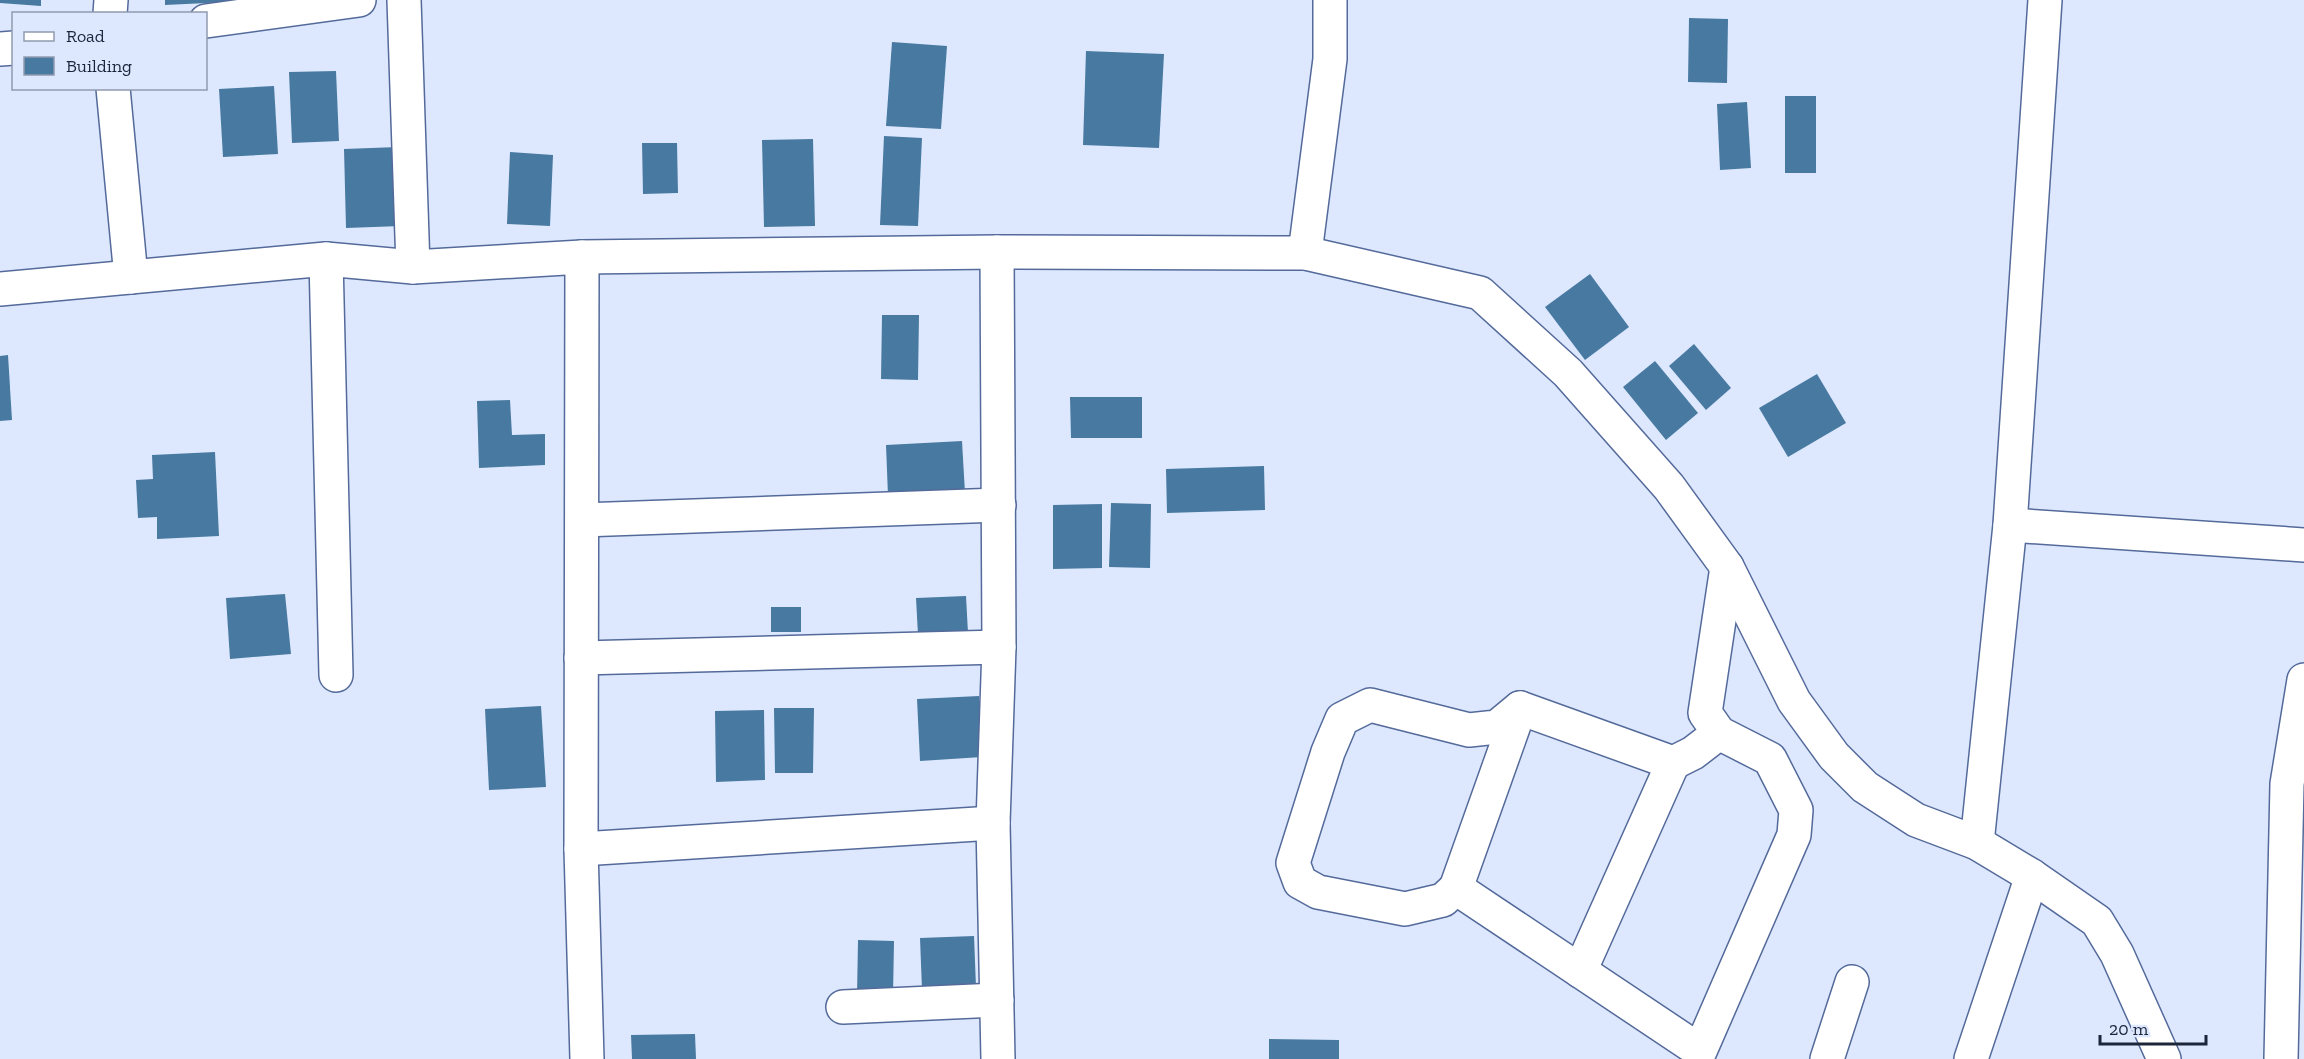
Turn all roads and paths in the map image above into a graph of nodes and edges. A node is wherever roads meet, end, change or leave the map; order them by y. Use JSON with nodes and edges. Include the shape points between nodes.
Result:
{"nodes":[{"id":1,"x":359,"y":0,"type":"edge"},
{"id":2,"x":404,"y":0,"type":"edge"},
{"id":3,"x":1330,"y":0,"type":"edge"},
{"id":4,"x":2045,"y":0,"type":"edge"},
{"id":5,"x":207,"y":21,"type":"edge"},
{"id":6,"x":112,"y":90,"type":"edge"},
{"id":7,"x":998,"y":252,"type":"junction"},
{"id":8,"x":1305,"y":253,"type":"junction"},
{"id":9,"x":582,"y":257,"type":"junction"},
{"id":10,"x":326,"y":259,"type":"junction"},
{"id":11,"x":413,"y":267,"type":"junction"},
{"id":12,"x":131,"y":277,"type":"junction"},
{"id":13,"x":0,"y":289,"type":"edge"},
{"id":14,"x":999,"y":505,"type":"junction"},
{"id":15,"x":582,"y":520,"type":"junction"},
{"id":16,"x":2010,"y":525,"type":"junction"},
{"id":17,"x":2304,"y":545,"type":"edge"},
{"id":18,"x":1727,"y":567,"type":"junction"},
{"id":19,"x":999,"y":647,"type":"junction"},
{"id":20,"x":581,"y":658,"type":"junction"},
{"id":21,"x":336,"y":675,"type":"dead end"},
{"id":22,"x":2304,"y":680,"type":"edge"},
{"id":23,"x":1520,"y":708,"type":"junction"},
{"id":24,"x":1719,"y":733,"type":"junction"},
{"id":25,"x":1672,"y":763,"type":"junction"},
{"id":26,"x":2296,"y":785,"type":"edge"},
{"id":27,"x":993,"y":823,"type":"junction"},
{"id":28,"x":1977,"y":843,"type":"junction"},
{"id":29,"x":581,"y":849,"type":"junction"},
{"id":30,"x":2032,"y":876,"type":"junction"},
{"id":31,"x":1456,"y":888,"type":"junction"},
{"id":32,"x":1580,"y":971,"type":"junction"},
{"id":33,"x":1852,"y":982,"type":"dead end"},
{"id":34,"x":997,"y":1000,"type":"junction"},
{"id":35,"x":843,"y":1007,"type":"dead end"},
{"id":36,"x":587,"y":1059,"type":"edge"},
{"id":37,"x":998,"y":1059,"type":"edge"},
{"id":38,"x":1827,"y":1059,"type":"edge"},
{"id":39,"x":1971,"y":1059,"type":"edge"},
{"id":40,"x":2164,"y":1059,"type":"edge"},
{"id":41,"x":2281,"y":1059,"type":"edge"}],
"edges":[{"from":1,"to":5,"type":"street"},
{"from":2,"to":11,"type":"street"},
{"from":3,"to":8,"type":"street","via":[[1330,59]]},
{"from":4,"to":16,"type":"street"},
{"from":6,"to":12,"type":"street"},
{"from":7,"to":8,"type":"street"},
{"from":7,"to":9,"type":"street"},
{"from":7,"to":14,"type":"street"},
{"from":8,"to":18,"type":"street","via":[[1480,293],[1568,373],[1669,487]]},
{"from":9,"to":11,"type":"street"},
{"from":9,"to":15,"type":"street"},
{"from":10,"to":11,"type":"street"},
{"from":10,"to":12,"type":"street"},
{"from":10,"to":21,"type":"street"},
{"from":12,"to":13,"type":"street"},
{"from":14,"to":15,"type":"street"},
{"from":14,"to":19,"type":"street"},
{"from":15,"to":20,"type":"street"},
{"from":16,"to":17,"type":"street"},
{"from":16,"to":28,"type":"street"},
{"from":18,"to":24,"type":"street","via":[[1705,714]]},
{"from":18,"to":28,"type":"street","via":[[1794,701],[1834,756],[1865,787],[1916,820]]},
{"from":19,"to":20,"type":"street"},
{"from":19,"to":27,"type":"street"},
{"from":20,"to":29,"type":"street"},
{"from":22,"to":26,"type":"street"},
{"from":23,"to":25,"type":"street"},
{"from":23,"to":31,"type":"street"},
{"from":23,"to":31,"type":"street","via":[[1497,727],[1469,730],[1370,705],[1342,719],[1328,752],[1293,863],[1300,882],[1318,892],[1405,909],[1443,900]]},
{"from":24,"to":25,"type":"street"},
{"from":24,"to":32,"type":"street","via":[[1770,759],[1796,810],[1794,835],[1700,1051]]},
{"from":25,"to":32,"type":"street"},
{"from":26,"to":41,"type":"street"},
{"from":27,"to":29,"type":"street"},
{"from":27,"to":34,"type":"street"},
{"from":28,"to":30,"type":"street"},
{"from":29,"to":36,"type":"street"},
{"from":30,"to":39,"type":"street"},
{"from":30,"to":40,"type":"street","via":[[2097,921]]},
{"from":31,"to":32,"type":"street"},
{"from":33,"to":38,"type":"street"},
{"from":34,"to":35,"type":"street"},
{"from":34,"to":37,"type":"street"}]}
